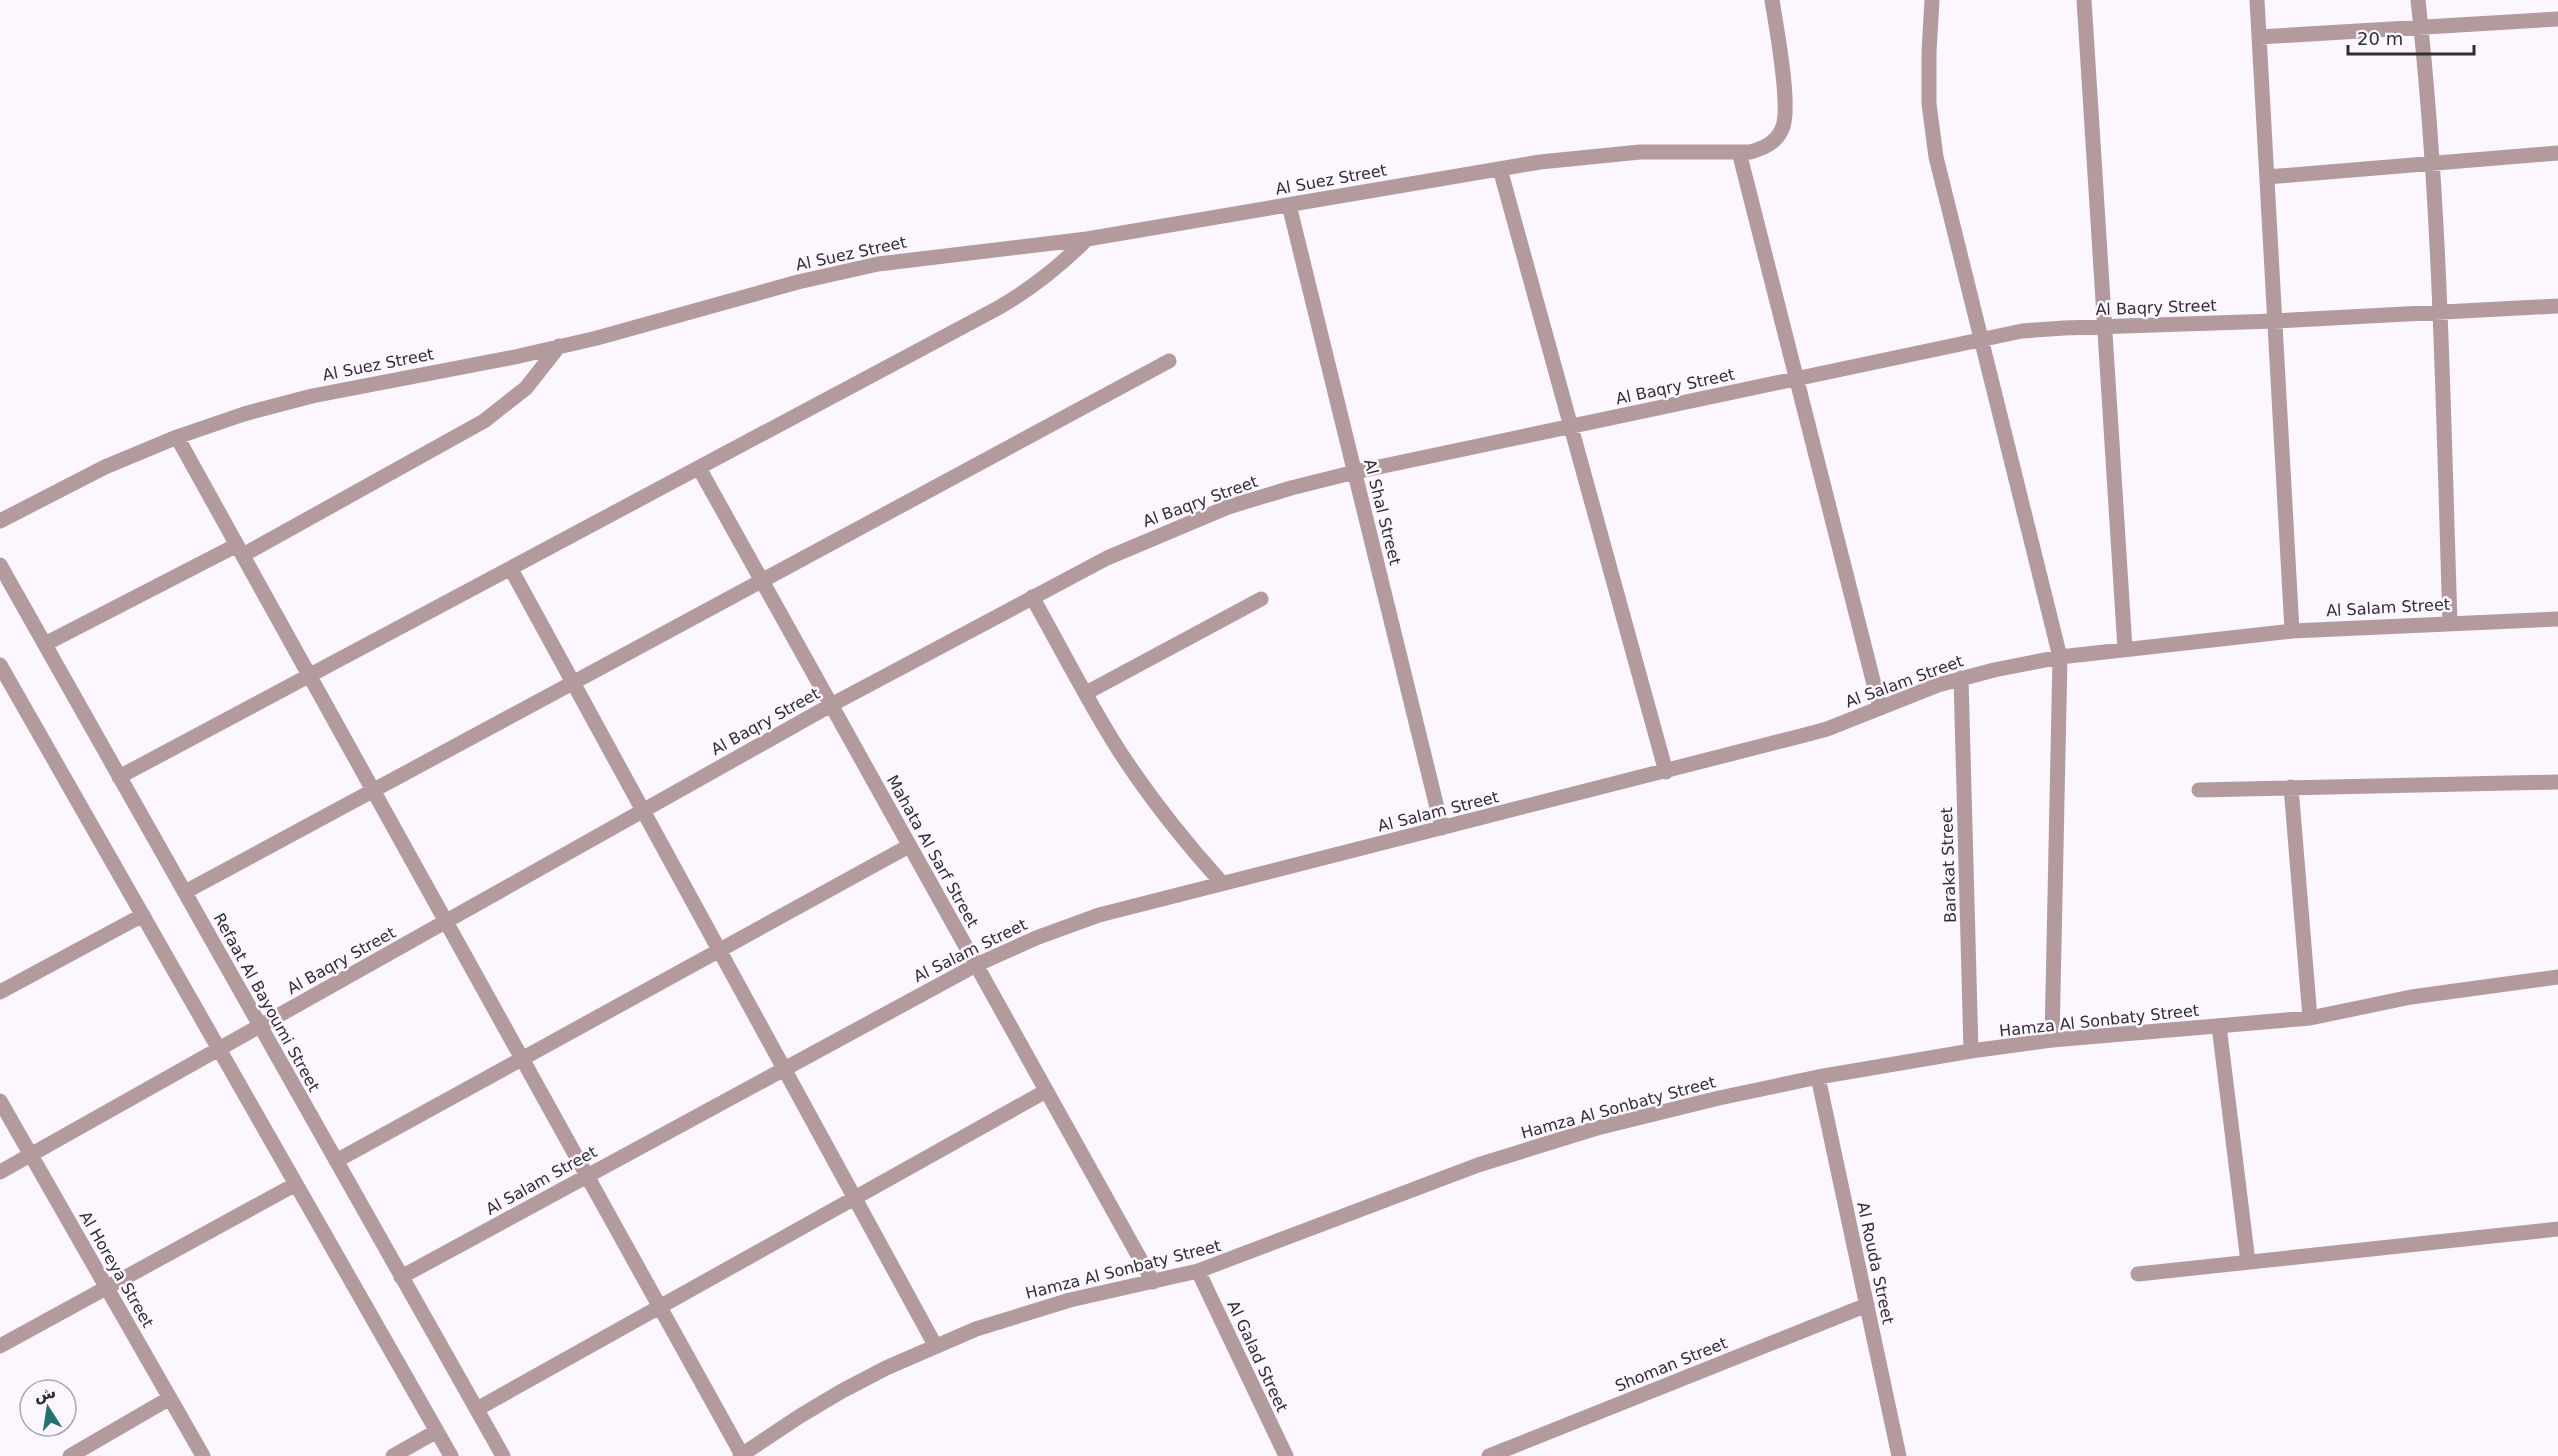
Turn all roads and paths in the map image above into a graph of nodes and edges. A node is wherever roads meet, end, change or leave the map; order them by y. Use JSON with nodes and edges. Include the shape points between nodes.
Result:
{"nodes":[{"id":1,"x":1772,"y":0,"type":"edge"},
{"id":2,"x":1932,"y":0,"type":"edge"},
{"id":3,"x":2084,"y":0,"type":"edge"},
{"id":4,"x":2257,"y":0,"type":"edge"},
{"id":5,"x":2418,"y":0,"type":"edge"},
{"id":6,"x":2558,"y":19,"type":"edge"},
{"id":7,"x":2421,"y":27,"type":"junction"},
{"id":8,"x":2259,"y":37,"type":"junction"},
{"id":9,"x":1739,"y":152,"type":"junction"},
{"id":10,"x":2558,"y":153,"type":"edge"},
{"id":11,"x":2433,"y":163,"type":"junction"},
{"id":12,"x":1500,"y":169,"type":"junction"},
{"id":13,"x":2266,"y":177,"type":"junction"},
{"id":14,"x":1289,"y":205,"type":"junction"},
{"id":15,"x":1087,"y":239,"type":"junction"},
{"id":16,"x":2558,"y":306,"type":"edge"},
{"id":17,"x":2440,"y":312,"type":"junction"},
{"id":18,"x":2274,"y":321,"type":"junction"},
{"id":19,"x":2105,"y":327,"type":"junction"},
{"id":20,"x":1981,"y":339,"type":"junction"},
{"id":21,"x":559,"y":346,"type":"junction"},
{"id":22,"x":1169,"y":361,"type":"dead end"},
{"id":23,"x":1797,"y":378,"type":"junction"},
{"id":24,"x":1571,"y":426,"type":"junction"},
{"id":25,"x":177,"y":437,"type":"junction"},
{"id":26,"x":699,"y":468,"type":"junction"},
{"id":27,"x":1355,"y":472,"type":"junction"},
{"id":28,"x":0,"y":521,"type":"edge"},
{"id":29,"x":240,"y":550,"type":"junction"},
{"id":30,"x":0,"y":565,"type":"edge"},
{"id":31,"x":511,"y":569,"type":"junction"},
{"id":32,"x":762,"y":580,"type":"junction"},
{"id":33,"x":1032,"y":597,"type":"junction"},
{"id":34,"x":1262,"y":598,"type":"dead end"},
{"id":35,"x":2558,"y":619,"type":"edge"},
{"id":36,"x":2450,"y":622,"type":"junction"},
{"id":37,"x":2292,"y":631,"type":"junction"},
{"id":38,"x":45,"y":644,"type":"junction"},
{"id":39,"x":2125,"y":649,"type":"junction"},
{"id":40,"x":2060,"y":657,"type":"junction"},
{"id":41,"x":0,"y":665,"type":"edge"},
{"id":42,"x":310,"y":676,"type":"junction"},
{"id":43,"x":1961,"y":678,"type":"junction"},
{"id":44,"x":573,"y":682,"type":"junction"},
{"id":45,"x":1086,"y":693,"type":"junction"},
{"id":46,"x":831,"y":705,"type":"junction"},
{"id":47,"x":1880,"y":708,"type":"junction"},
{"id":48,"x":1666,"y":772,"type":"junction"},
{"id":49,"x":119,"y":777,"type":"junction"},
{"id":50,"x":2558,"y":782,"type":"edge"},
{"id":51,"x":2291,"y":788,"type":"junction"},
{"id":52,"x":373,"y":790,"type":"junction"},
{"id":53,"x":2199,"y":790,"type":"dead end"},
{"id":54,"x":643,"y":810,"type":"junction"},
{"id":55,"x":1442,"y":828,"type":"junction"},
{"id":56,"x":909,"y":846,"type":"junction"},
{"id":57,"x":1222,"y":883,"type":"junction"},
{"id":58,"x":185,"y":892,"type":"junction"},
{"id":59,"x":143,"y":915,"type":"junction"},
{"id":60,"x":446,"y":921,"type":"junction"},
{"id":61,"x":719,"y":950,"type":"junction"},
{"id":62,"x":976,"y":964,"type":"junction"},
{"id":63,"x":2558,"y":977,"type":"edge"},
{"id":64,"x":0,"y":992,"type":"edge"},
{"id":65,"x":2310,"y":1018,"type":"junction"},
{"id":66,"x":260,"y":1026,"type":"junction"},
{"id":67,"x":2219,"y":1026,"type":"junction"},
{"id":68,"x":2052,"y":1040,"type":"junction"},
{"id":69,"x":219,"y":1049,"type":"junction"},
{"id":70,"x":1971,"y":1051,"type":"junction"},
{"id":71,"x":522,"y":1059,"type":"junction"},
{"id":72,"x":784,"y":1069,"type":"junction"},
{"id":73,"x":1818,"y":1077,"type":"junction"},
{"id":74,"x":1047,"y":1091,"type":"junction"},
{"id":75,"x":0,"y":1101,"type":"edge"},
{"id":76,"x":31,"y":1155,"type":"junction"},
{"id":77,"x":336,"y":1161,"type":"junction"},
{"id":78,"x":0,"y":1172,"type":"edge"},
{"id":79,"x":587,"y":1175,"type":"junction"},
{"id":80,"x":296,"y":1184,"type":"junction"},
{"id":81,"x":854,"y":1198,"type":"junction"},
{"id":82,"x":2558,"y":1229,"type":"edge"},
{"id":83,"x":2248,"y":1262,"type":"junction"},
{"id":84,"x":1198,"y":1271,"type":"junction"},
{"id":85,"x":2138,"y":1274,"type":"dead end"},
{"id":86,"x":401,"y":1277,"type":"junction"},
{"id":87,"x":1153,"y":1282,"type":"junction"},
{"id":88,"x":106,"y":1287,"type":"junction"},
{"id":89,"x":1867,"y":1305,"type":"junction"},
{"id":90,"x":660,"y":1307,"type":"junction"},
{"id":91,"x":935,"y":1345,"type":"junction"},
{"id":92,"x":0,"y":1346,"type":"edge"},
{"id":93,"x":170,"y":1398,"type":"junction"},
{"id":94,"x":477,"y":1409,"type":"junction"},
{"id":95,"x":437,"y":1431,"type":"junction"},
{"id":96,"x":741,"y":1455,"type":"edge"},
{"id":97,"x":70,"y":1456,"type":"edge"},
{"id":98,"x":203,"y":1456,"type":"edge"},
{"id":99,"x":393,"y":1456,"type":"edge"},
{"id":100,"x":451,"y":1456,"type":"edge"},
{"id":101,"x":503,"y":1456,"type":"edge"},
{"id":102,"x":1286,"y":1456,"type":"edge"},
{"id":103,"x":1489,"y":1456,"type":"edge"},
{"id":104,"x":1899,"y":1456,"type":"edge"}],
"edges":[{"from":1,"to":9,"type":"street","name":"Al Suez Street","via":[[1786,117],[1770,145]]},
{"from":2,"to":20,"type":"street","via":[[1928,78],[1936,157]]},
{"from":3,"to":19,"type":"street"},
{"from":4,"to":8,"type":"street"},
{"from":5,"to":7,"type":"street"},
{"from":6,"to":7,"type":"street"},
{"from":7,"to":8,"type":"street"},
{"from":7,"to":11,"type":"street"},
{"from":8,"to":13,"type":"street"},
{"from":9,"to":12,"type":"street","name":"Al Suez Street","via":[[1606,154]]},
{"from":9,"to":23,"type":"street"},
{"from":10,"to":11,"type":"street"},
{"from":11,"to":13,"type":"street"},
{"from":11,"to":17,"type":"street"},
{"from":12,"to":14,"type":"street","name":"Al Suez Street"},
{"from":12,"to":24,"type":"street"},
{"from":13,"to":18,"type":"street"},
{"from":14,"to":15,"type":"street","name":"Al Suez Street"},
{"from":14,"to":27,"type":"street","name":"Al Shal Street"},
{"from":15,"to":21,"type":"street","name":"Al Suez Street","via":[[878,264]]},
{"from":15,"to":26,"type":"street","via":[[1018,297]]},
{"from":16,"to":17,"type":"street","name":"Al Baqry Street"},
{"from":17,"to":18,"type":"street","name":"Al Baqry Street"},
{"from":17,"to":36,"type":"street"},
{"from":18,"to":19,"type":"street","name":"Al Baqry Street"},
{"from":18,"to":37,"type":"street"},
{"from":19,"to":20,"type":"street","name":"Al Baqry Street","via":[[2043,329]]},
{"from":19,"to":39,"type":"street"},
{"from":20,"to":23,"type":"street","name":"Al Baqry Street"},
{"from":20,"to":40,"type":"street"},
{"from":21,"to":25,"type":"street","name":"Al Suez Street","via":[[312,396]]},
{"from":21,"to":29,"type":"street","via":[[526,388],[484,421]]},
{"from":22,"to":32,"type":"street"},
{"from":23,"to":24,"type":"street","name":"Al Baqry Street"},
{"from":23,"to":47,"type":"street"},
{"from":24,"to":27,"type":"street","name":"Al Baqry Street"},
{"from":24,"to":48,"type":"street"},
{"from":25,"to":28,"type":"street","name":"Al Suez Street","via":[[79,480]]},
{"from":25,"to":29,"type":"street"},
{"from":26,"to":31,"type":"street"},
{"from":26,"to":32,"type":"street","name":"Mahata Al Sarf Street"},
{"from":27,"to":33,"type":"street","name":"Al Baqry Street","via":[[1291,488],[1198,519],[1107,558]]},
{"from":27,"to":55,"type":"street","name":"Al Shal Street"},
{"from":29,"to":38,"type":"street"},
{"from":29,"to":42,"type":"street"},
{"from":30,"to":38,"type":"street","name":"Refaat Al Bayoumi Street"},
{"from":31,"to":42,"type":"street"},
{"from":31,"to":44,"type":"street"},
{"from":32,"to":44,"type":"street"},
{"from":32,"to":46,"type":"street","name":"Mahata Al Sarf Street"},
{"from":33,"to":45,"type":"street"},
{"from":33,"to":46,"type":"street","name":"Al Baqry Street"},
{"from":34,"to":45,"type":"street"},
{"from":35,"to":36,"type":"street","name":"Al Salam Street"},
{"from":36,"to":37,"type":"street","name":"Al Salam Street"},
{"from":37,"to":39,"type":"street","name":"Al Salam Street"},
{"from":38,"to":49,"type":"street","name":"Refaat Al Bayoumi Street"},
{"from":39,"to":40,"type":"street","name":"Al Salam Street"},
{"from":40,"to":43,"type":"street","name":"Al Salam Street"},
{"from":40,"to":68,"type":"street"},
{"from":41,"to":59,"type":"street"},
{"from":42,"to":49,"type":"street"},
{"from":42,"to":52,"type":"street"},
{"from":43,"to":47,"type":"street","name":"Al Salam Street"},
{"from":43,"to":70,"type":"street","name":"Barakat Street"},
{"from":44,"to":52,"type":"street"},
{"from":44,"to":54,"type":"street"},
{"from":45,"to":57,"type":"street","via":[[1145,789]]},
{"from":46,"to":54,"type":"street","name":"Al Baqry Street"},
{"from":46,"to":56,"type":"street","name":"Mahata Al Sarf Street"},
{"from":47,"to":48,"type":"street","name":"Al Salam Street","via":[[1827,729]]},
{"from":48,"to":55,"type":"street","name":"Al Salam Street"},
{"from":49,"to":58,"type":"street","name":"Refaat Al Bayoumi Street"},
{"from":50,"to":51,"type":"street"},
{"from":51,"to":53,"type":"street"},
{"from":51,"to":65,"type":"street"},
{"from":52,"to":58,"type":"street"},
{"from":52,"to":60,"type":"street"},
{"from":54,"to":60,"type":"street","name":"Al Baqry Street"},
{"from":54,"to":61,"type":"street"},
{"from":55,"to":57,"type":"street","name":"Al Salam Street"},
{"from":56,"to":61,"type":"street"},
{"from":56,"to":62,"type":"street","name":"Mahata Al Sarf Street"},
{"from":57,"to":62,"type":"street","name":"Al Salam Street","via":[[1078,921]]},
{"from":58,"to":66,"type":"street","name":"Refaat Al Bayoumi Street"},
{"from":59,"to":64,"type":"street"},
{"from":59,"to":69,"type":"street"},
{"from":60,"to":66,"type":"street","name":"Al Baqry Street"},
{"from":60,"to":71,"type":"street"},
{"from":61,"to":71,"type":"street"},
{"from":61,"to":72,"type":"street"},
{"from":62,"to":72,"type":"street","name":"Al Salam Street"},
{"from":62,"to":74,"type":"street","name":"Mahata Al Sarf Street"},
{"from":63,"to":65,"type":"street","name":"Hamza Al Sonbaty Street","via":[[2411,997]]},
{"from":65,"to":67,"type":"street","name":"Hamza Al Sonbaty Street"},
{"from":66,"to":69,"type":"street","name":"Al Baqry Street"},
{"from":66,"to":77,"type":"street","name":"Refaat Al Bayoumi Street"},
{"from":67,"to":68,"type":"street","name":"Hamza Al Sonbaty Street"},
{"from":67,"to":83,"type":"street"},
{"from":68,"to":70,"type":"street","name":"Hamza Al Sonbaty Street"},
{"from":69,"to":76,"type":"street","name":"Al Baqry Street"},
{"from":69,"to":80,"type":"street"},
{"from":70,"to":73,"type":"street","name":"Hamza Al Sonbaty Street"},
{"from":71,"to":77,"type":"street"},
{"from":71,"to":79,"type":"street"},
{"from":72,"to":79,"type":"street","name":"Al Salam Street"},
{"from":72,"to":81,"type":"street"},
{"from":73,"to":84,"type":"street","name":"Hamza Al Sonbaty Street","via":[[1658,1113],[1538,1146],[1419,1186]]},
{"from":73,"to":89,"type":"street","name":"Al Rouda Street"},
{"from":74,"to":81,"type":"street"},
{"from":74,"to":87,"type":"street","name":"Mahata Al Sarf Street"},
{"from":75,"to":76,"type":"street","name":"Al Horeya Street"},
{"from":76,"to":78,"type":"street","name":"Al Baqry Street"},
{"from":76,"to":88,"type":"street","name":"Al Horeya Street"},
{"from":77,"to":86,"type":"street","name":"Refaat Al Bayoumi Street"},
{"from":79,"to":86,"type":"street","name":"Al Salam Street"},
{"from":79,"to":90,"type":"street"},
{"from":80,"to":88,"type":"street"},
{"from":80,"to":95,"type":"street"},
{"from":81,"to":90,"type":"street"},
{"from":81,"to":91,"type":"street"},
{"from":82,"to":83,"type":"street"},
{"from":83,"to":85,"type":"street"},
{"from":84,"to":87,"type":"street","name":"Hamza Al Sonbaty Street"},
{"from":84,"to":102,"type":"street","name":"Al Galad Street"},
{"from":86,"to":94,"type":"street","name":"Refaat Al Bayoumi Street"},
{"from":87,"to":91,"type":"street","name":"Hamza Al Sonbaty Street","via":[[1023,1313]]},
{"from":88,"to":92,"type":"street"},
{"from":88,"to":93,"type":"street","name":"Al Horeya Street"},
{"from":89,"to":103,"type":"street","name":"Shoman Street"},
{"from":89,"to":104,"type":"street","name":"Al Rouda Street"},
{"from":90,"to":94,"type":"street"},
{"from":90,"to":96,"type":"street"},
{"from":91,"to":96,"type":"street","name":"Hamza Al Sonbaty Street","via":[[842,1391]]},
{"from":93,"to":97,"type":"street"},
{"from":93,"to":98,"type":"street","name":"Al Horeya Street"},
{"from":94,"to":101,"type":"street","name":"Refaat Al Bayoumi Street"},
{"from":95,"to":99,"type":"street"},
{"from":95,"to":100,"type":"street"}]}
